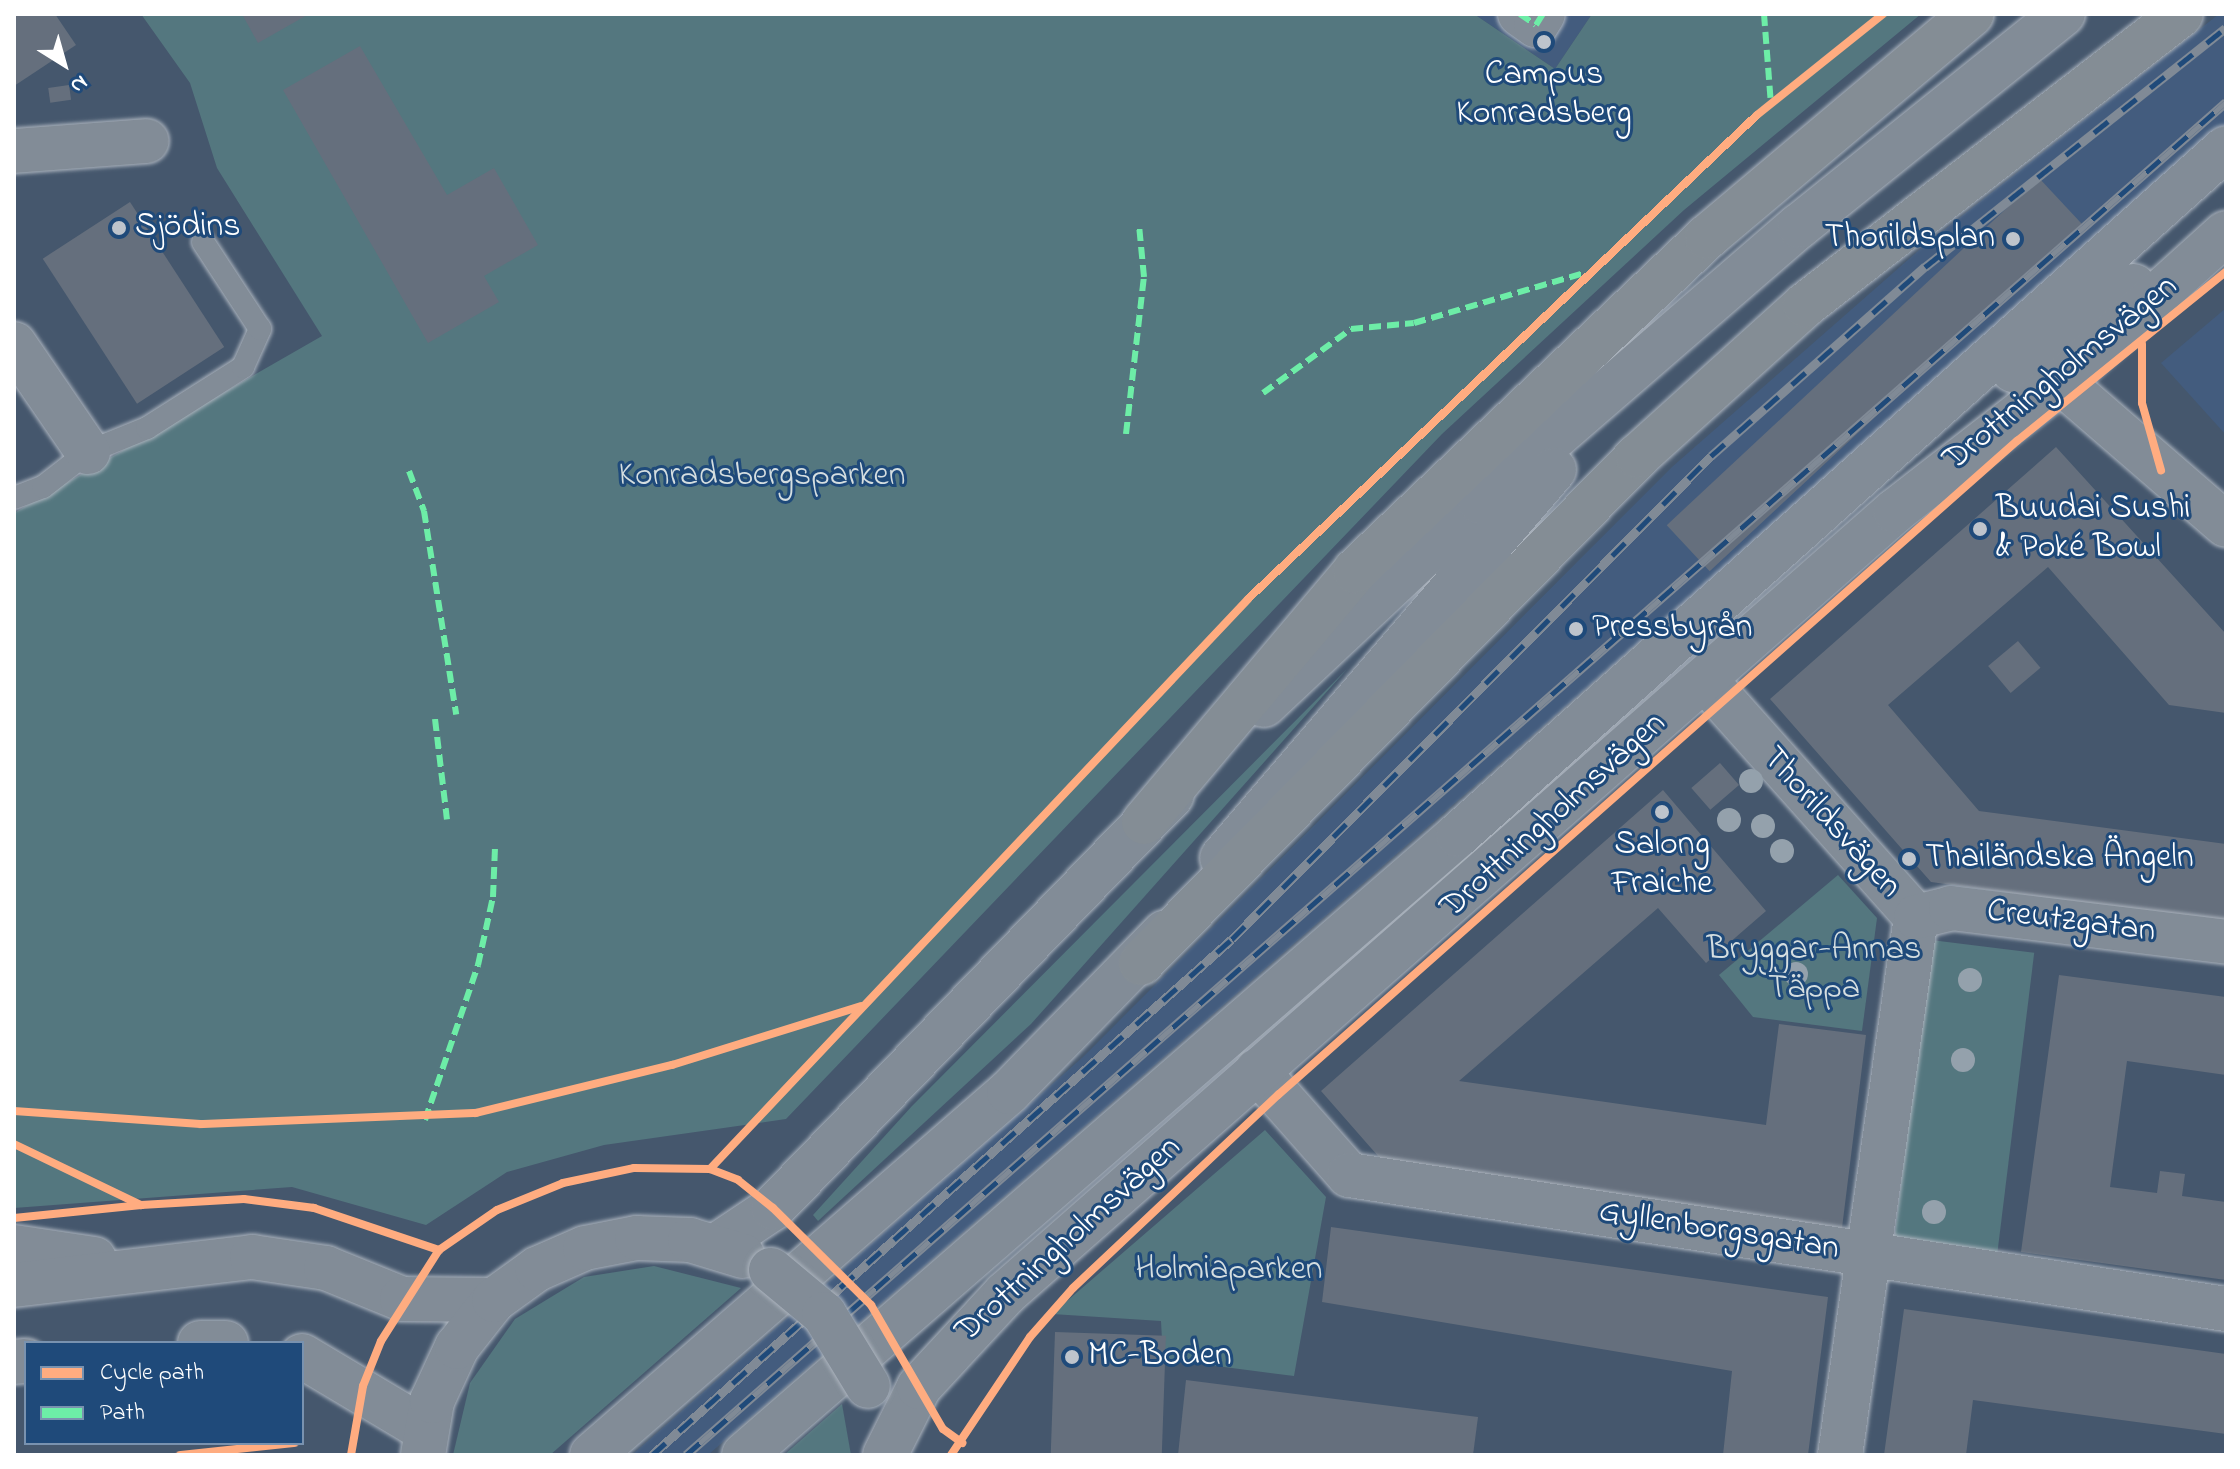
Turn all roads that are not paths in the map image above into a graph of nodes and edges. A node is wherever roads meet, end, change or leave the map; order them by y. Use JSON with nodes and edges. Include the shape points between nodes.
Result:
{"nodes":[{"id":1,"x":1520,"y":14,"type":"edge"},
{"id":2,"x":1543,"y":14,"type":"edge"},
{"id":3,"x":1972,"y":14,"type":"edge"},
{"id":4,"x":2063,"y":14,"type":"edge"},
{"id":5,"x":2181,"y":14,"type":"edge"},
{"id":6,"x":147,"y":141,"type":"dead end"},
{"id":7,"x":2226,"y":148,"type":"edge"},
{"id":8,"x":14,"y":151,"type":"edge"},
{"id":9,"x":2226,"y":223,"type":"edge"},
{"id":10,"x":2226,"y":233,"type":"edge"},
{"id":11,"x":203,"y":242,"type":"dead end"},
{"id":12,"x":14,"y":344,"type":"edge"},
{"id":13,"x":1654,"y":358,"type":"junction"},
{"id":14,"x":2061,"y":382,"type":"junction"},
{"id":15,"x":88,"y":452,"type":"junction"},
{"id":16,"x":14,"y":498,"type":"edge"},
{"id":17,"x":2226,"y":525,"type":"edge"},
{"id":18,"x":1803,"y":528,"type":"junction"},
{"id":19,"x":1705,"y":680,"type":"junction"},
{"id":20,"x":1144,"y":822,"type":"junction"},
{"id":21,"x":1916,"y":917,"type":"junction"},
{"id":22,"x":2226,"y":942,"type":"edge"},
{"id":23,"x":1141,"y":963,"type":"junction"},
{"id":24,"x":1257,"y":1071,"type":"junction"},
{"id":25,"x":716,"y":1246,"type":"junction"},
{"id":26,"x":14,"y":1247,"type":"edge"},
{"id":27,"x":1868,"y":1253,"type":"junction"},
{"id":28,"x":140,"y":1266,"type":"junction"},
{"id":29,"x":14,"y":1285,"type":"edge"},
{"id":30,"x":494,"y":1300,"type":"junction"},
{"id":31,"x":2226,"y":1309,"type":"edge"},
{"id":32,"x":304,"y":1357,"type":"edge"},
{"id":33,"x":424,"y":1442,"type":"edge"},
{"id":34,"x":592,"y":1455,"type":"edge"},
{"id":35,"x":744,"y":1455,"type":"edge"},
{"id":36,"x":884,"y":1455,"type":"edge"},
{"id":37,"x":1840,"y":1455,"type":"edge"}],
"edges":[{"from":1,"to":2,"type":"main road","via":[[1536,25]]},
{"from":3,"to":20,"type":"highway","via":[[1707,237],[1366,560]]},
{"from":4,"to":13,"type":"main road","via":[[1799,226]]},
{"from":5,"to":23,"type":"highway","via":[[1805,305],[1638,456]]},
{"from":6,"to":8,"type":"main road"},
{"from":7,"to":18,"type":"main road","name":"Drottningholmsvägen"},
{"from":9,"to":18,"type":"main road","name":"Drottningholmsvägen","via":[[2036,352]]},
{"from":10,"to":14,"type":"main road","name":"Drottningholmsvägen"},
{"from":11,"to":15,"type":"lane","via":[[260,329],[243,367],[147,428]]},
{"from":12,"to":15,"type":"main road"},
{"from":13,"to":20,"type":"main road","via":[[1480,502]]},
{"from":13,"to":23,"type":"main road","via":[[1252,819]]},
{"from":14,"to":17,"type":"main road"},
{"from":14,"to":19,"type":"main road","name":"Drottningholmsvägen","via":[[1895,511]]},
{"from":15,"to":16,"type":"lane","via":[[43,487]]},
{"from":18,"to":35,"type":"main road","name":"Drottningholmsvägen"},
{"from":19,"to":21,"type":"main road","name":"Thorildsvägen"},
{"from":19,"to":24,"type":"main road","name":"Drottningholmsvägen"},
{"from":20,"to":25,"type":"main road","via":[[773,1208]]},
{"from":21,"to":22,"type":"main road","name":"Creutzgatan","via":[[1951,908]]},
{"from":21,"to":27,"type":"main road","name":"Thorildsvägen"},
{"from":23,"to":34,"type":"main road","via":[[1009,1092]]},
{"from":24,"to":27,"type":"main road","name":"Gyllenborgsgatan","via":[[1349,1175]]},
{"from":24,"to":36,"type":"main road","name":"Drottningholmsvägen","via":[[947,1350]]},
{"from":25,"to":30,"type":"main road","via":[[664,1237],[611,1241],[560,1256]]},
{"from":25,"to":36,"type":"main road","bridge":true,"via":[[771,1270],[829,1320],[868,1386]]},
{"from":26,"to":28,"type":"main road"},
{"from":27,"to":31,"type":"main road","name":"Gyllenborgsgatan"},
{"from":27,"to":37,"type":"main road","name":"Thorildsvägen"},
{"from":28,"to":29,"type":"main road"},
{"from":28,"to":30,"type":"main road","via":[[289,1259],[402,1299]]},
{"from":30,"to":33,"type":"main road","via":[[457,1347]]},
{"from":32,"to":33,"type":"main road"}]}
